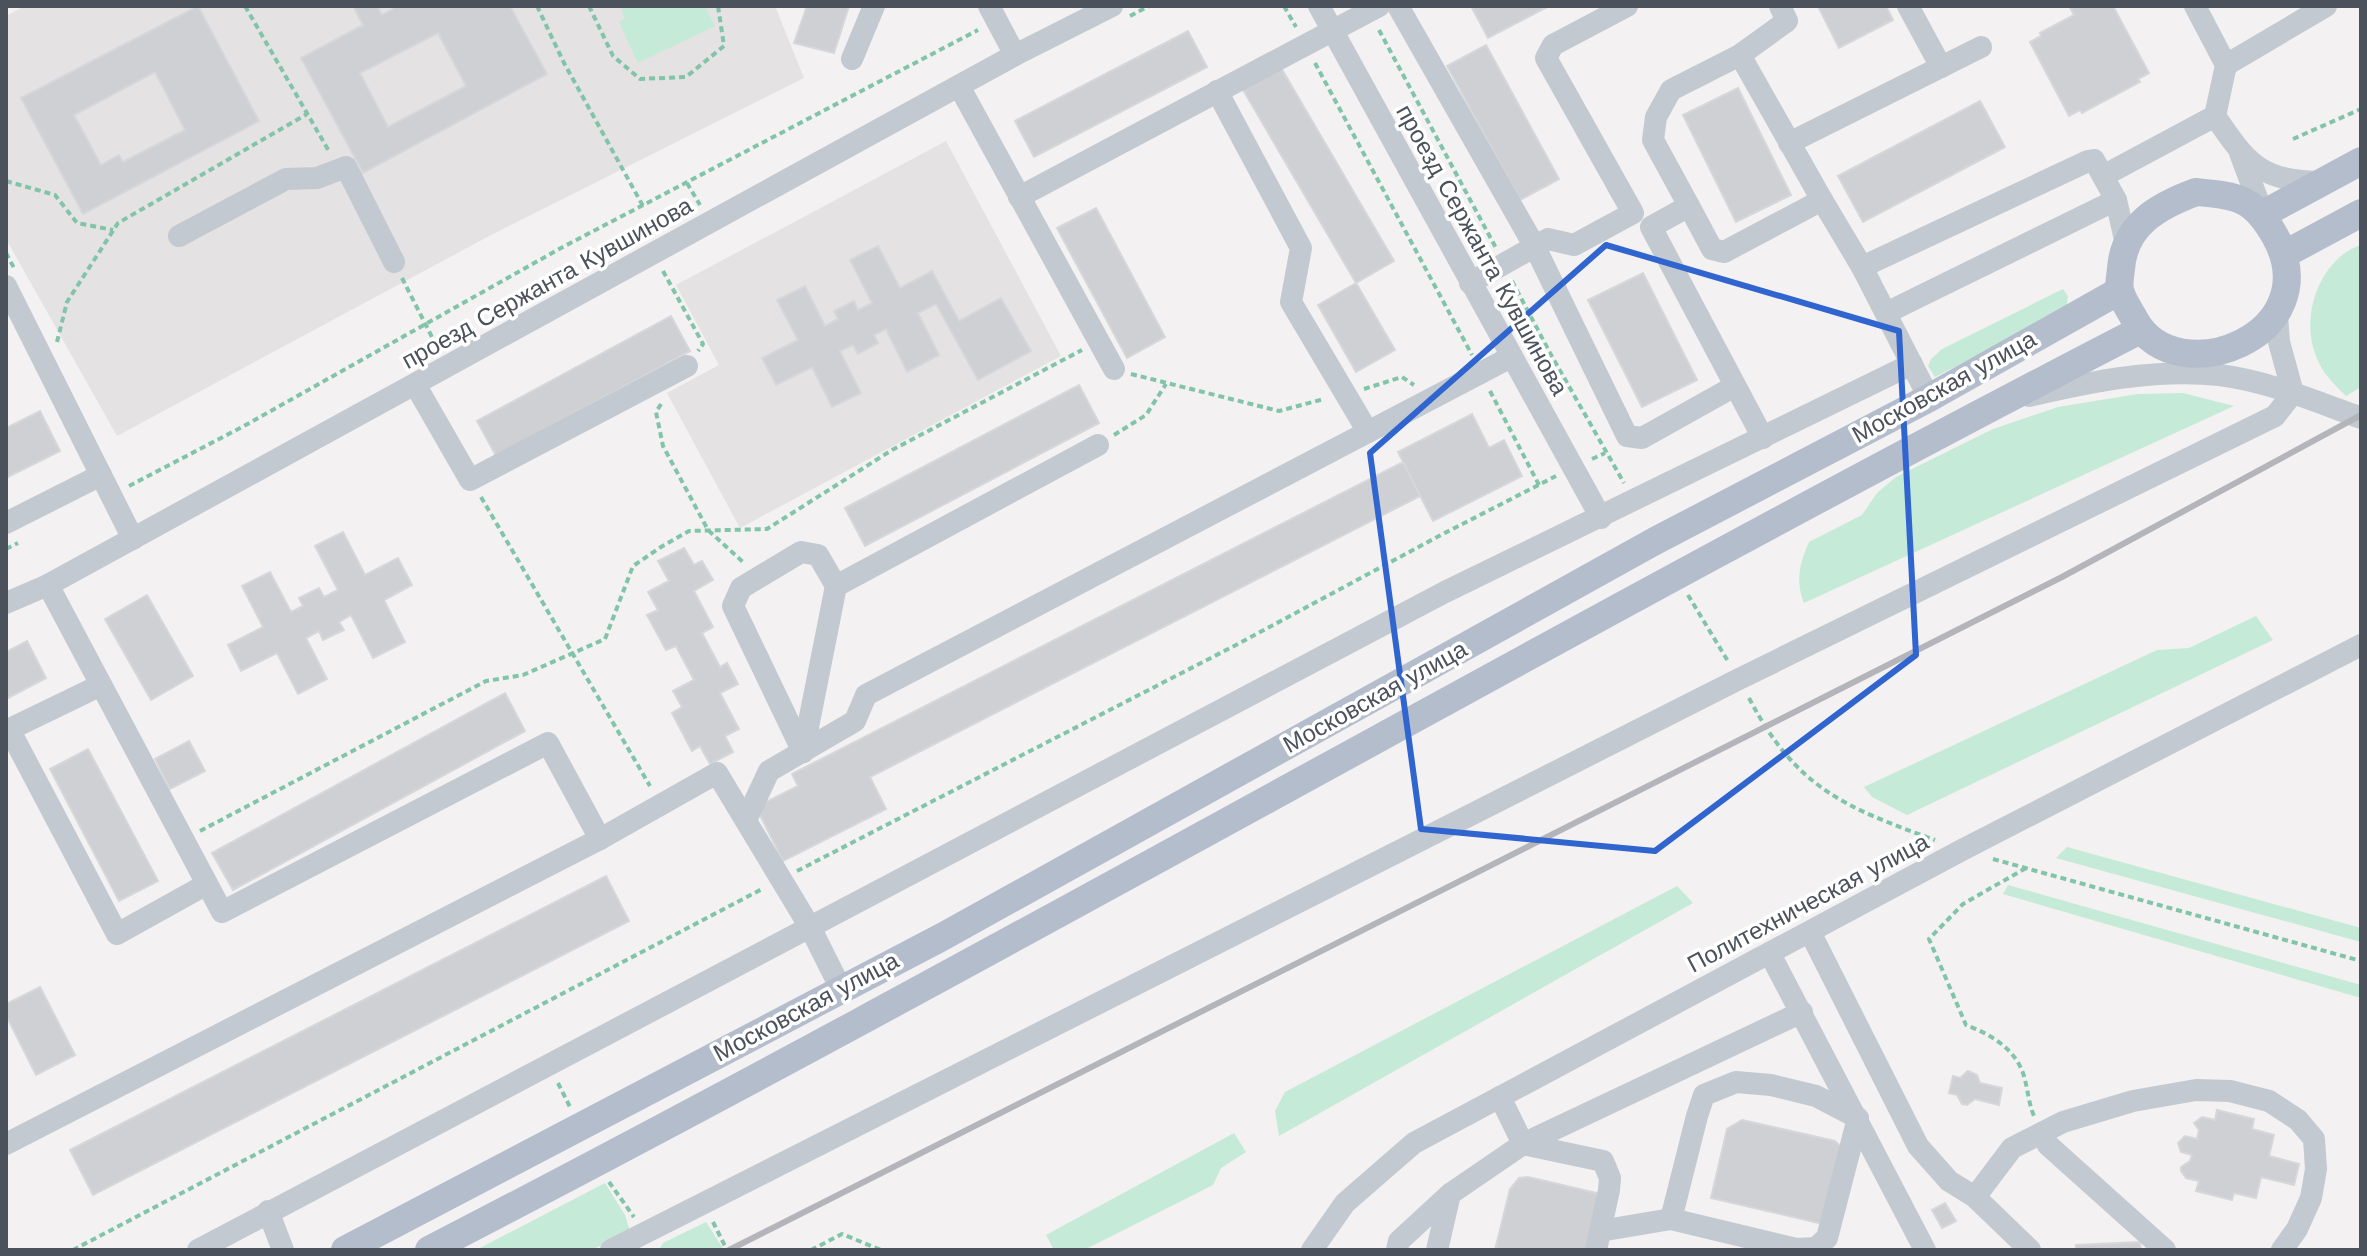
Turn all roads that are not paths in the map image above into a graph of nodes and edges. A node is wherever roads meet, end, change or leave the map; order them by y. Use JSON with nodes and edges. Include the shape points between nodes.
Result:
{"nodes":[{"id":1,"x":874,"y":6,"type":"edge"},
{"id":2,"x":1112,"y":6,"type":"edge"},
{"id":3,"x":1319,"y":6,"type":"edge"},
{"id":4,"x":1379,"y":6,"type":"edge"},
{"id":5,"x":1398,"y":6,"type":"edge"},
{"id":6,"x":1627,"y":6,"type":"edge"},
{"id":7,"x":1780,"y":6,"type":"edge"},
{"id":8,"x":1908,"y":6,"type":"edge"},
{"id":9,"x":2195,"y":6,"type":"edge"},
{"id":10,"x":2326,"y":6,"type":"edge"},
{"id":11,"x":992,"y":13,"type":"edge"},
{"id":12,"x":1332,"y":30,"type":"junction"},
{"id":13,"x":1981,"y":47,"type":"dead end"},
{"id":14,"x":1015,"y":55,"type":"junction"},
{"id":15,"x":1740,"y":55,"type":"junction"},
{"id":16,"x":852,"y":59,"type":"dead end"},
{"id":17,"x":2226,"y":65,"type":"junction"},
{"id":18,"x":1941,"y":67,"type":"junction"},
{"id":19,"x":959,"y":86,"type":"junction"},
{"id":20,"x":1217,"y":91,"type":"junction"},
{"id":21,"x":2215,"y":116,"type":"junction"},
{"id":22,"x":1789,"y":143,"type":"junction"},
{"id":23,"x":2240,"y":153,"type":"junction"},
{"id":24,"x":2361,"y":161,"type":"edge"},
{"id":25,"x":2103,"y":176,"type":"junction"},
{"id":26,"x":2324,"y":182,"type":"junction"},
{"id":27,"x":1019,"y":197,"type":"junction"},
{"id":28,"x":1822,"y":200,"type":"junction"},
{"id":29,"x":2116,"y":200,"type":"junction"},
{"id":30,"x":1689,"y":206,"type":"junction"},
{"id":31,"x":2361,"y":213,"type":"edge"},
{"id":32,"x":2263,"y":214,"type":"junction"},
{"id":33,"x":179,"y":236,"type":"dead end"},
{"id":34,"x":2126,"y":244,"type":"junction"},
{"id":35,"x":1535,"y":247,"type":"junction"},
{"id":36,"x":2285,"y":254,"type":"junction"},
{"id":37,"x":394,"y":262,"type":"road end"},
{"id":38,"x":1862,"y":267,"type":"junction"},
{"id":39,"x":1470,"y":283,"type":"junction"},
{"id":40,"x":6,"y":286,"type":"edge"},
{"id":41,"x":2119,"y":291,"type":"junction"},
{"id":42,"x":1886,"y":313,"type":"junction"},
{"id":43,"x":2277,"y":315,"type":"junction"},
{"id":44,"x":13,"y":316,"type":"edge"},
{"id":45,"x":2140,"y":330,"type":"junction"},
{"id":46,"x":2177,"y":352,"type":"junction"},
{"id":47,"x":1511,"y":357,"type":"junction"},
{"id":48,"x":1912,"y":364,"type":"junction"},
{"id":49,"x":687,"y":366,"type":"road end"},
{"id":50,"x":1114,"y":369,"type":"road end"},
{"id":51,"x":2218,"y":375,"type":"junction"},
{"id":52,"x":416,"y":386,"type":"junction"},
{"id":53,"x":1735,"y":386,"type":"junction"},
{"id":54,"x":2293,"y":393,"type":"junction"},
{"id":55,"x":1929,"y":398,"type":"junction"},
{"id":56,"x":2000,"y":402,"type":"junction"},
{"id":57,"x":2361,"y":418,"type":"edge"},
{"id":58,"x":1368,"y":432,"type":"junction"},
{"id":59,"x":1763,"y":438,"type":"junction"},
{"id":60,"x":1098,"y":445,"type":"road end"},
{"id":61,"x":106,"y":485,"type":"junction"},
{"id":62,"x":1601,"y":518,"type":"junction"},
{"id":63,"x":6,"y":523,"type":"edge"},
{"id":64,"x":133,"y":539,"type":"junction"},
{"id":65,"x":48,"y":585,"type":"junction"},
{"id":66,"x":836,"y":586,"type":"junction"},
{"id":67,"x":6,"y":603,"type":"edge"},
{"id":68,"x":2361,"y":645,"type":"edge"},
{"id":69,"x":101,"y":685,"type":"junction"},
{"id":70,"x":8,"y":730,"type":"edge"},
{"id":71,"x":803,"y":752,"type":"junction"},
{"id":72,"x":746,"y":820,"type":"junction"},
{"id":73,"x":600,"y":839,"type":"junction"},
{"id":74,"x":207,"y":884,"type":"junction"},
{"id":75,"x":811,"y":929,"type":"junction"},
{"id":76,"x":1810,"y":932,"type":"junction"},
{"id":77,"x":1770,"y":954,"type":"junction"},
{"id":78,"x":841,"y":989,"type":"junction"},
{"id":79,"x":1802,"y":1012,"type":"junction"},
{"id":80,"x":1688,"y":1068,"type":"junction"},
{"id":81,"x":1704,"y":1095,"type":"junction"},
{"id":82,"x":1500,"y":1097,"type":"junction"},
{"id":83,"x":1858,"y":1118,"type":"junction"},
{"id":84,"x":2042,"y":1133,"type":"junction"},
{"id":85,"x":6,"y":1144,"type":"edge"},
{"id":86,"x":1523,"y":1144,"type":"junction"},
{"id":87,"x":1450,"y":1194,"type":"junction"},
{"id":88,"x":1975,"y":1197,"type":"junction"},
{"id":89,"x":268,"y":1211,"type":"junction"},
{"id":90,"x":1671,"y":1219,"type":"junction"},
{"id":91,"x":1598,"y":1241,"type":"edge"},
{"id":92,"x":198,"y":1250,"type":"edge"},
{"id":93,"x":283,"y":1250,"type":"edge"},
{"id":94,"x":345,"y":1250,"type":"edge"},
{"id":95,"x":429,"y":1250,"type":"edge"},
{"id":96,"x":611,"y":1250,"type":"edge"},
{"id":97,"x":1312,"y":1250,"type":"edge"},
{"id":98,"x":1397,"y":1250,"type":"edge"},
{"id":99,"x":1437,"y":1250,"type":"edge"},
{"id":100,"x":1925,"y":1250,"type":"edge"},
{"id":101,"x":2030,"y":1250,"type":"edge"},
{"id":102,"x":2165,"y":1250,"type":"edge"},
{"id":103,"x":2282,"y":1250,"type":"edge"}],
"edges":[{"from":1,"to":16,"type":"street"},
{"from":2,"to":14,"type":"street","name":"проезд Сержанта Кувшинова"},
{"from":3,"to":12,"type":"street","name":"проезд Сержанта Кувшинова"},
{"from":4,"to":12,"type":"street"},
{"from":5,"to":35,"type":"street"},
{"from":6,"to":35,"type":"street","via":[[1553,45],[1546,58],[1633,213],[1574,245],[1548,239]]},
{"from":7,"to":15,"type":"street","via":[[1787,21]]},
{"from":8,"to":18,"type":"street"},
{"from":9,"to":17,"type":"street"},
{"from":10,"to":17,"type":"street"},
{"from":11,"to":14,"type":"street"},
{"from":12,"to":20,"type":"street"},
{"from":12,"to":39,"type":"street","name":"проезд Сержанта Кувшинова"},
{"from":13,"to":18,"type":"street"},
{"from":14,"to":19,"type":"street","name":"проезд Сержанта Кувшинова"},
{"from":15,"to":22,"type":"street"},
{"from":15,"to":30,"type":"street","via":[[1671,90],[1656,117],[1653,140]]},
{"from":17,"to":21,"type":"street"},
{"from":18,"to":22,"type":"street"},
{"from":19,"to":27,"type":"street"},
{"from":19,"to":52,"type":"street","name":"проезд Сержанта Кувшинова"},
{"from":20,"to":27,"type":"street"},
{"from":20,"to":58,"type":"street","via":[[1301,248],[1291,302]]},
{"from":21,"to":23,"type":"street"},
{"from":21,"to":25,"type":"street"},
{"from":22,"to":28,"type":"street"},
{"from":23,"to":26,"type":"street","via":[[2267,173]]},
{"from":23,"to":32,"type":"street"},
{"from":24,"to":26,"type":"main road"},
{"from":25,"to":29,"type":"street"},
{"from":25,"to":38,"type":"street","via":[[2094,160],[2088,161]]},
{"from":26,"to":32,"type":"main road"},
{"from":27,"to":50,"type":"street"},
{"from":28,"to":30,"type":"street","via":[[1724,252],[1712,249]]},
{"from":28,"to":38,"type":"street"},
{"from":29,"to":34,"type":"street"},
{"from":29,"to":42,"type":"street"},
{"from":30,"to":53,"type":"street","via":[[1651,227]]},
{"from":31,"to":36,"type":"main road"},
{"from":32,"to":34,"type":"main road","via":[[2248,202],[2196,192],[2165,203]]},
{"from":32,"to":36,"type":"main road"},
{"from":33,"to":37,"type":"street","via":[[286,179],[317,178],[346,167]]},
{"from":34,"to":41,"type":"main road"},
{"from":35,"to":39,"type":"street"},
{"from":35,"to":53,"type":"street","via":[[1627,436],[1642,438]]},
{"from":36,"to":43,"type":"main road","via":[[2288,282]]},
{"from":38,"to":42,"type":"street"},
{"from":39,"to":47,"type":"street","name":"проезд Сержанта Кувшинова"},
{"from":40,"to":44,"type":"street"},
{"from":41,"to":45,"type":"main road"},
{"from":41,"to":55,"type":"main road","name":"Московская улица"},
{"from":42,"to":48,"type":"street"},
{"from":43,"to":46,"type":"main road","via":[[2251,339],[2228,349]]},
{"from":43,"to":54,"type":"street"},
{"from":44,"to":61,"type":"street"},
{"from":45,"to":46,"type":"main road"},
{"from":45,"to":56,"type":"main road","name":"Московская улица"},
{"from":46,"to":51,"type":"street"},
{"from":47,"to":58,"type":"street"},
{"from":47,"to":62,"type":"street","name":"проезд Сержанта Кувшинова"},
{"from":48,"to":55,"type":"street"},
{"from":48,"to":59,"type":"street"},
{"from":49,"to":52,"type":"street","via":[[470,480]]},
{"from":51,"to":54,"type":"street"},
{"from":51,"to":56,"type":"street","via":[[2083,383]]},
{"from":52,"to":64,"type":"street","name":"проезд Сержанта Кувшинова"},
{"from":53,"to":59,"type":"street"},
{"from":54,"to":57,"type":"street"},
{"from":54,"to":96,"type":"street","via":[[2275,416],[1739,679]]},
{"from":55,"to":78,"type":"main road","name":"Московская улица","via":[[1655,541]]},
{"from":56,"to":95,"type":"main road","name":"Московская улица"},
{"from":58,"to":71,"type":"street","via":[[866,695],[855,721]]},
{"from":59,"to":62,"type":"street"},
{"from":60,"to":66,"type":"street"},
{"from":61,"to":63,"type":"street"},
{"from":61,"to":64,"type":"street"},
{"from":62,"to":75,"type":"street","via":[[1445,592]]},
{"from":64,"to":65,"type":"street","name":"проезд Сержанта Кувшинова"},
{"from":65,"to":67,"type":"street","name":"проезд Сержанта Кувшинова"},
{"from":65,"to":69,"type":"street"},
{"from":66,"to":71,"type":"street"},
{"from":66,"to":71,"type":"street","via":[[818,555],[801,552],[741,588],[733,606]]},
{"from":68,"to":76,"type":"street","name":"Политехническая улица"},
{"from":69,"to":70,"type":"street"},
{"from":69,"to":74,"type":"street"},
{"from":70,"to":74,"type":"street","via":[[117,934]]},
{"from":71,"to":72,"type":"street","via":[[769,771]]},
{"from":72,"to":73,"type":"street","via":[[717,773]]},
{"from":72,"to":75,"type":"street"},
{"from":73,"to":74,"type":"street","via":[[548,743],[222,912]]},
{"from":73,"to":85,"type":"street"},
{"from":75,"to":78,"type":"street"},
{"from":75,"to":89,"type":"street"},
{"from":76,"to":77,"type":"street","name":"Политехническая улица"},
{"from":76,"to":88,"type":"street","via":[[1918,1146],[1949,1181]]},
{"from":77,"to":79,"type":"street"},
{"from":77,"to":82,"type":"street","name":"Политехническая улица"},
{"from":78,"to":94,"type":"main road","name":"Московская улица"},
{"from":79,"to":80,"type":"street"},
{"from":79,"to":83,"type":"street"},
{"from":80,"to":81,"type":"street"},
{"from":80,"to":86,"type":"street"},
{"from":81,"to":83,"type":"street","via":[[1736,1082],[1771,1085],[1816,1096]]},
{"from":81,"to":90,"type":"street"},
{"from":82,"to":86,"type":"street"},
{"from":82,"to":97,"type":"street","name":"Политехническая улица","via":[[1414,1143],[1345,1203]]},
{"from":83,"to":90,"type":"street","via":[[1827,1238],[1816,1248],[1796,1249]]},
{"from":83,"to":100,"type":"street"},
{"from":84,"to":88,"type":"street","via":[[2012,1148]]},
{"from":84,"to":102,"type":"street","via":[[2048,1145]]},
{"from":84,"to":103,"type":"street","via":[[2133,1101],[2196,1090],[2230,1091],[2269,1101],[2298,1120],[2314,1139],[2311,1198]]},
{"from":86,"to":87,"type":"street"},
{"from":86,"to":91,"type":"street","via":[[1603,1161],[1610,1178]]},
{"from":87,"to":98,"type":"street","via":[[1399,1241]]},
{"from":87,"to":99,"type":"street"},
{"from":88,"to":101,"type":"street"},
{"from":89,"to":92,"type":"street"},
{"from":89,"to":93,"type":"street"},
{"from":90,"to":91,"type":"street"}]}
